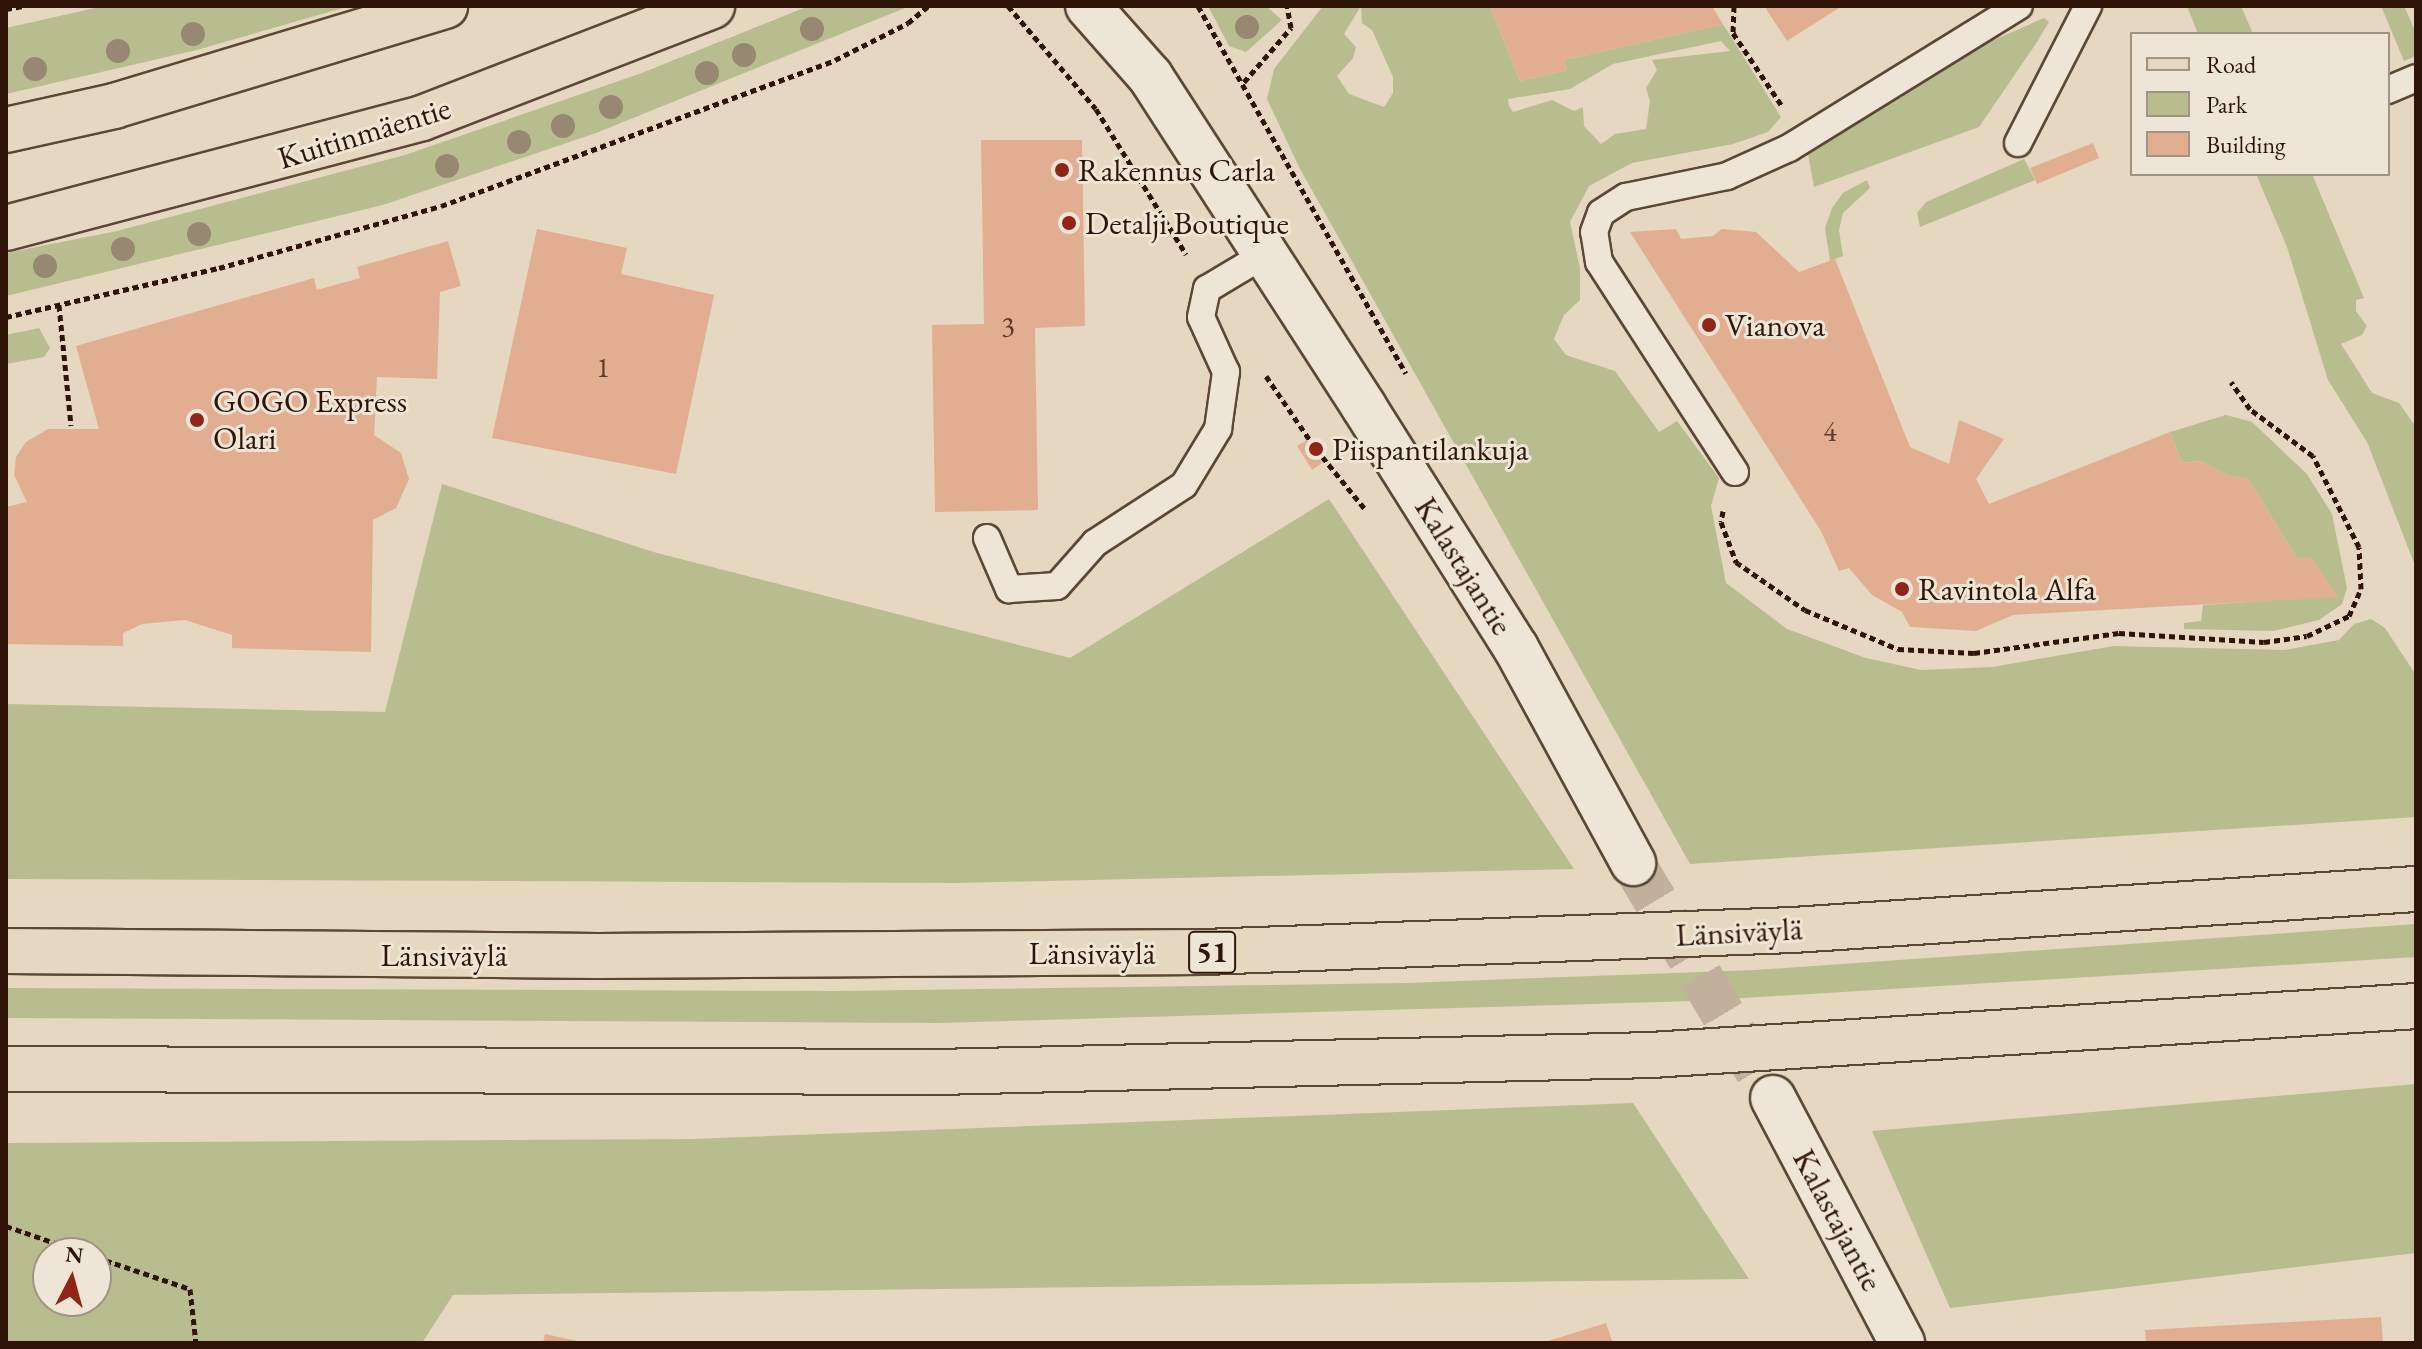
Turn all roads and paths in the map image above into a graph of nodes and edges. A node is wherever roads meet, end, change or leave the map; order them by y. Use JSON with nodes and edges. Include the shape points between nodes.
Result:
{"nodes":[{"id":1,"x":23,"y":6,"type":"edge"},
{"id":2,"x":445,"y":6,"type":"edge"},
{"id":3,"x":712,"y":6,"type":"edge"},
{"id":4,"x":928,"y":6,"type":"edge"},
{"id":5,"x":1008,"y":6,"type":"edge"},
{"id":6,"x":1088,"y":6,"type":"edge"},
{"id":7,"x":1125,"y":6,"type":"edge"},
{"id":8,"x":1287,"y":6,"type":"edge"},
{"id":9,"x":1734,"y":6,"type":"edge"},
{"id":10,"x":2019,"y":6,"type":"edge"},
{"id":11,"x":2088,"y":6,"type":"edge"},
{"id":12,"x":6,"y":9,"type":"edge"},
{"id":13,"x":1150,"y":76,"type":"junction"},
{"id":14,"x":2416,"y":78,"type":"edge"},
{"id":15,"x":1244,"y":82,"type":"dead end"},
{"id":16,"x":2390,"y":89,"type":"edge"},
{"id":17,"x":1773,"y":91,"type":"dead end"},
{"id":18,"x":6,"y":130,"type":"edge"},
{"id":19,"x":2018,"y":143,"type":"dead end"},
{"id":20,"x":6,"y":228,"type":"edge"},
{"id":21,"x":1264,"y":255,"type":"junction"},
{"id":22,"x":1207,"y":289,"type":"junction"},
{"id":23,"x":59,"y":305,"type":"junction"},
{"id":24,"x":6,"y":317,"type":"edge"},
{"id":25,"x":1257,"y":363,"type":"dead end"},
{"id":26,"x":2231,"y":382,"type":"dead end"},
{"id":27,"x":71,"y":425,"type":"dead end"},
{"id":28,"x":1735,"y":472,"type":"joint"},
{"id":29,"x":1372,"y":516,"type":"dead end"},
{"id":30,"x":987,"y":538,"type":"dead end"},
{"id":31,"x":1633,"y":863,"type":"tunnel mouth"},
{"id":32,"x":2416,"y":889,"type":"edge"},
{"id":33,"x":6,"y":951,"type":"edge"},
{"id":34,"x":2416,"y":1006,"type":"edge"},
{"id":35,"x":6,"y":1069,"type":"edge"},
{"id":36,"x":1773,"y":1098,"type":"tunnel mouth"},
{"id":37,"x":6,"y":1226,"type":"edge"},
{"id":38,"x":38,"y":1237,"type":"edge"},
{"id":39,"x":112,"y":1262,"type":"edge"},
{"id":40,"x":196,"y":1343,"type":"edge"},
{"id":41,"x":1902,"y":1343,"type":"edge"}],
"edges":[{"from":1,"to":12,"type":"path"},
{"from":2,"to":18,"type":"main road","via":[[144,98]]},
{"from":3,"to":20,"type":"main road","name":"Kuitinmäentie","via":[[422,118]]},
{"from":4,"to":23,"type":"path","via":[[908,23],[835,60],[441,206],[219,268]]},
{"from":5,"to":22,"type":"path","via":[[1096,109]]},
{"from":6,"to":13,"type":"main road","name":"Kalastajantie"},
{"from":7,"to":13,"type":"main road","name":"Kalastajantie"},
{"from":8,"to":15,"type":"path","via":[[1291,28]]},
{"from":9,"to":17,"type":"path","via":[[1733,33]]},
{"from":10,"to":28,"type":"lane","via":[[1789,148],[1727,176],[1626,197],[1601,213],[1594,232],[1599,262]]},
{"from":11,"to":19,"type":"lane"},
{"from":13,"to":21,"type":"main road","name":"Kalastajantie"},
{"from":14,"to":16,"type":"lane"},
{"from":21,"to":22,"type":"lane"},
{"from":21,"to":31,"type":"main road","name":"Kalastajantie","via":[[1516,648]]},
{"from":22,"to":30,"type":"lane","via":[[1201,317],[1226,372],[1218,429],[1184,485],[1095,543],[1057,586],[1009,589]]},
{"from":23,"to":24,"type":"path"},
{"from":23,"to":27,"type":"path"},
{"from":25,"to":29,"type":"path","via":[[1316,449]]},
{"from":26,"to":28,"type":"path","via":[[2250,409],[2313,456],[2359,547],[2361,589],[2349,616],[2307,636],[2264,642],[2119,633],[1974,653],[1898,649],[1805,610],[1736,562],[1721,522]]},
{"from":32,"to":33,"type":"main road","name":"Länsiväylä","number":"51","via":[[1793,930],[1204,952],[598,956]]},
{"from":34,"to":35,"type":"main road","via":[[1651,1055],[937,1072]]},
{"from":36,"to":41,"type":"main road","name":"Kalastajantie"},
{"from":37,"to":38,"type":"path"},
{"from":39,"to":40,"type":"path","via":[[190,1289]]}]}
